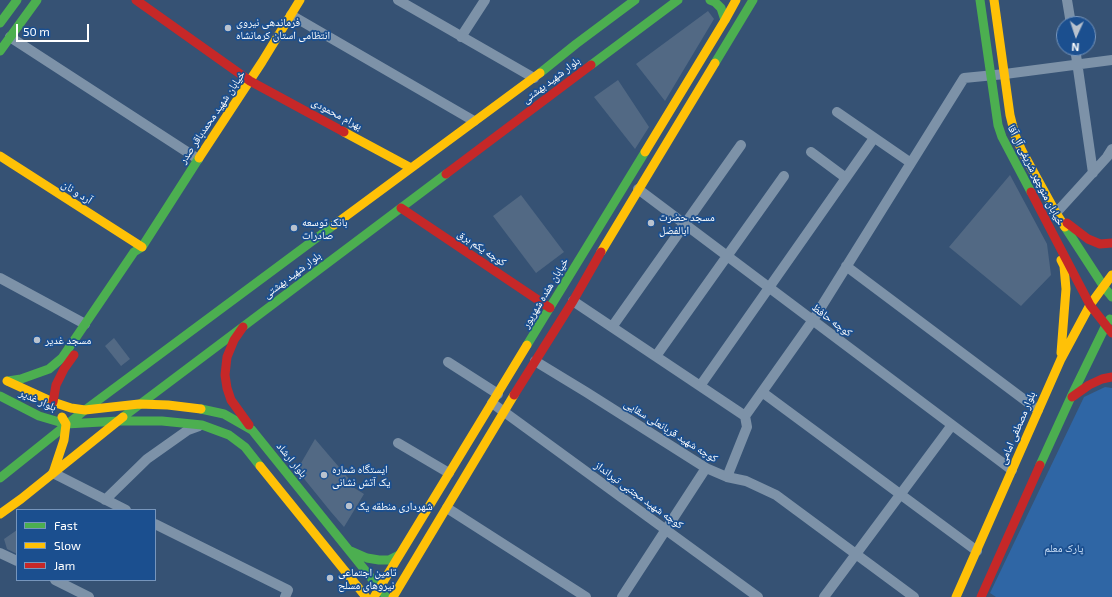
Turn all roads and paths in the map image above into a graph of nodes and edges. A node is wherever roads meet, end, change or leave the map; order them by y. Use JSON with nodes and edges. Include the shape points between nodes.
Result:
{"nodes":[{"id":1,"x":17,"y":0,"type":"edge"},
{"id":2,"x":37,"y":0,"type":"edge"},
{"id":3,"x":136,"y":0,"type":"edge"},
{"id":4,"x":300,"y":0,"type":"edge"},
{"id":5,"x":398,"y":0,"type":"edge"},
{"id":6,"x":485,"y":0,"type":"edge"},
{"id":7,"x":635,"y":0,"type":"edge"},
{"id":8,"x":678,"y":0,"type":"edge"},
{"id":9,"x":710,"y":0,"type":"edge"},
{"id":10,"x":736,"y":0,"type":"edge"},
{"id":11,"x":753,"y":0,"type":"edge"},
{"id":12,"x":980,"y":0,"type":"edge"},
{"id":13,"x":994,"y":0,"type":"edge"},
{"id":14,"x":1068,"y":0,"type":"edge"},
{"id":15,"x":291,"y":16,"type":"junction"},
{"id":16,"x":1070,"y":16,"type":"edge"},
{"id":17,"x":725,"y":20,"type":"junction"},
{"id":18,"x":0,"y":23,"type":"edge"},
{"id":19,"x":10,"y":37,"type":"junction"},
{"id":20,"x":461,"y":37,"type":"junction"},
{"id":21,"x":0,"y":51,"type":"edge"},
{"id":22,"x":1075,"y":56,"type":"edge"},
{"id":23,"x":1112,"y":60,"type":"edge"},
{"id":24,"x":1077,"y":65,"type":"junction"},
{"id":25,"x":1005,"y":74,"type":"junction"},
{"id":26,"x":992,"y":76,"type":"junction"},
{"id":27,"x":534,"y":78,"type":"junction"},
{"id":28,"x":250,"y":81,"type":"junction"},
{"id":29,"x":837,"y":112,"type":"dead end"},
{"id":30,"x":474,"y":121,"type":"junction"},
{"id":31,"x":874,"y":138,"type":"junction"},
{"id":32,"x":741,"y":145,"type":"dead end"},
{"id":33,"x":1112,"y":149,"type":"edge"},
{"id":34,"x":811,"y":152,"type":"dead end"},
{"id":35,"x":0,"y":156,"type":"edge"},
{"id":36,"x":198,"y":158,"type":"junction"},
{"id":37,"x":911,"y":163,"type":"junction"},
{"id":38,"x":412,"y":168,"type":"junction"},
{"id":39,"x":1093,"y":173,"type":"junction"},
{"id":40,"x":784,"y":176,"type":"dead end"},
{"id":41,"x":846,"y":178,"type":"junction"},
{"id":42,"x":638,"y":189,"type":"junction"},
{"id":43,"x":401,"y":208,"type":"junction"},
{"id":44,"x":1056,"y":213,"type":"junction"},
{"id":45,"x":685,"y":224,"type":"junction"},
{"id":46,"x":1051,"y":230,"type":"junction"},
{"id":47,"x":1112,"y":243,"type":"edge"},
{"id":48,"x":142,"y":247,"type":"junction"},
{"id":49,"x":727,"y":256,"type":"junction"},
{"id":50,"x":846,"y":266,"type":"junction"},
{"id":51,"x":1112,"y":275,"type":"edge"},
{"id":52,"x":0,"y":278,"type":"edge"},
{"id":53,"x":769,"y":287,"type":"junction"},
{"id":54,"x":1104,"y":287,"type":"junction"},
{"id":55,"x":1112,"y":297,"type":"edge"},
{"id":56,"x":573,"y":300,"type":"junction"},
{"id":57,"x":1090,"y":305,"type":"junction"},
{"id":58,"x":550,"y":308,"type":"junction"},
{"id":59,"x":1112,"y":316,"type":"edge"},
{"id":60,"x":813,"y":320,"type":"junction"},
{"id":61,"x":85,"y":324,"type":"junction"},
{"id":62,"x":1106,"y":325,"type":"junction"},
{"id":63,"x":244,"y":326,"type":"junction"},
{"id":64,"x":612,"y":327,"type":"junction"},
{"id":65,"x":1112,"y":333,"type":"edge"},
{"id":66,"x":656,"y":356,"type":"junction"},
{"id":67,"x":1061,"y":359,"type":"junction"},
{"id":68,"x":535,"y":361,"type":"junction"},
{"id":69,"x":448,"y":362,"type":"dead end"},
{"id":70,"x":1112,"y":377,"type":"edge"},
{"id":71,"x":4,"y":379,"type":"edge"},
{"id":72,"x":700,"y":386,"type":"junction"},
{"id":73,"x":762,"y":392,"type":"junction"},
{"id":74,"x":498,"y":394,"type":"junction"},
{"id":75,"x":0,"y":396,"type":"edge"},
{"id":76,"x":1071,"y":397,"type":"junction"},
{"id":77,"x":53,"y":402,"type":"junction"},
{"id":78,"x":492,"y":403,"type":"junction"},
{"id":79,"x":139,"y":404,"type":"junction"},
{"id":80,"x":85,"y":410,"type":"junction"},
{"id":81,"x":1038,"y":410,"type":"junction"},
{"id":82,"x":505,"y":412,"type":"junction"},
{"id":83,"x":745,"y":416,"type":"junction"},
{"id":84,"x":119,"y":421,"type":"junction"},
{"id":85,"x":66,"y":424,"type":"junction"},
{"id":86,"x":202,"y":425,"type":"junction"},
{"id":87,"x":952,"y":425,"type":"junction"},
{"id":88,"x":252,"y":430,"type":"junction"},
{"id":89,"x":398,"y":443,"type":"dead end"},
{"id":90,"x":706,"y":468,"type":"junction"},
{"id":91,"x":1012,"y":470,"type":"junction"},
{"id":92,"x":53,"y":473,"type":"junction"},
{"id":93,"x":449,"y":473,"type":"junction"},
{"id":94,"x":727,"y":477,"type":"junction"},
{"id":95,"x":0,"y":478,"type":"edge"},
{"id":96,"x":900,"y":494,"type":"junction"},
{"id":97,"x":307,"y":497,"type":"junction"},
{"id":98,"x":105,"y":500,"type":"junction"},
{"id":99,"x":294,"y":508,"type":"junction"},
{"id":100,"x":447,"y":508,"type":"junction"},
{"id":101,"x":124,"y":509,"type":"edge"},
{"id":102,"x":0,"y":514,"type":"edge"},
{"id":103,"x":156,"y":524,"type":"edge"},
{"id":104,"x":666,"y":530,"type":"junction"},
{"id":105,"x":351,"y":551,"type":"junction"},
{"id":106,"x":977,"y":551,"type":"junction"},
{"id":107,"x":0,"y":553,"type":"edge"},
{"id":108,"x":856,"y":554,"type":"junction"},
{"id":109,"x":399,"y":555,"type":"junction"},
{"id":110,"x":16,"y":561,"type":"edge"},
{"id":111,"x":56,"y":581,"type":"edge"},
{"id":112,"x":379,"y":588,"type":"junction"},
{"id":113,"x":89,"y":597,"type":"edge"},
{"id":114,"x":285,"y":597,"type":"edge"},
{"id":115,"x":366,"y":597,"type":"edge"},
{"id":116,"x":374,"y":597,"type":"edge"},
{"id":117,"x":387,"y":597,"type":"edge"},
{"id":118,"x":393,"y":597,"type":"edge"},
{"id":119,"x":586,"y":597,"type":"edge"},
{"id":120,"x":622,"y":597,"type":"edge"},
{"id":121,"x":758,"y":597,"type":"edge"},
{"id":122,"x":824,"y":597,"type":"edge"},
{"id":123,"x":914,"y":597,"type":"edge"},
{"id":124,"x":956,"y":597,"type":"edge"},
{"id":125,"x":982,"y":597,"type":"edge"}],
"edges":[{"from":1,"to":18,"type":"main road"},
{"from":2,"to":19,"type":"main road"},
{"from":3,"to":28,"type":"main road","name":"بهرام محمودی"},
{"from":4,"to":15,"type":"main road","name":"خیابان شهید محمدباقر صدر"},
{"from":5,"to":20,"type":"street"},
{"from":6,"to":20,"type":"street"},
{"from":7,"to":27,"type":"main road","name":"بلوار شهید بهشتی"},
{"from":8,"to":43,"type":"main road","name":"بلوار شهید بهشتی"},
{"from":9,"to":17,"type":"main road","via":[[721,8]]},
{"from":10,"to":17,"type":"main road","name":"خیابان هفده شهریور"},
{"from":11,"to":42,"type":"main road"},
{"from":12,"to":26,"type":"main road","name":"خیابان منوچهر شریفی آل آقا"},
{"from":13,"to":25,"type":"main road","name":"خیابان منوچهر شریفی آل آقا"},
{"from":14,"to":16,"type":"street"},
{"from":15,"to":28,"type":"main road","name":"خیابان شهید محمدباقر صدر"},
{"from":15,"to":30,"type":"street"},
{"from":17,"to":58,"type":"main road","name":"خیابان هفده شهریور"},
{"from":19,"to":21,"type":"main road"},
{"from":19,"to":36,"type":"street"},
{"from":20,"to":27,"type":"street"},
{"from":22,"to":24,"type":"street"},
{"from":23,"to":24,"type":"street"},
{"from":24,"to":25,"type":"street"},
{"from":24,"to":39,"type":"street"},
{"from":25,"to":26,"type":"street"},
{"from":25,"to":44,"type":"main road","name":"خیابان منوچهر شریفی آل آقا","via":[[1015,135]]},
{"from":26,"to":37,"type":"street","via":[[964,78]]},
{"from":26,"to":46,"type":"main road","name":"خیابان منوچهر شریفی آل آقا","via":[[998,125],[1002,137]]},
{"from":27,"to":30,"type":"main road","name":"بلوار شهید بهشتی"},
{"from":28,"to":36,"type":"main road","name":"خیابان شهید محمدباقر صدر"},
{"from":28,"to":38,"type":"main road","name":"بهرام محمودی"},
{"from":29,"to":31,"type":"street"},
{"from":30,"to":38,"type":"main road","name":"بلوار شهید بهشتی"},
{"from":31,"to":37,"type":"street"},
{"from":31,"to":41,"type":"street"},
{"from":32,"to":45,"type":"street"},
{"from":33,"to":39,"type":"street"},
{"from":34,"to":41,"type":"street"},
{"from":35,"to":48,"type":"main road","name":"آرد و نان"},
{"from":36,"to":48,"type":"main road","name":"خیابان شهید محمدباقر صدر"},
{"from":37,"to":50,"type":"street"},
{"from":38,"to":80,"type":"main road","name":"بلوار شهید بهشتی","via":[[181,343]]},
{"from":39,"to":44,"type":"street"},
{"from":40,"to":49,"type":"street"},
{"from":41,"to":53,"type":"street"},
{"from":42,"to":45,"type":"street","name":"کوچه حافظ"},
{"from":42,"to":56,"type":"main road"},
{"from":43,"to":58,"type":"main road","name":"کوچه یکم برق"},
{"from":43,"to":63,"type":"main road","name":"بلوار شهید بهشتی"},
{"from":44,"to":47,"type":"main road","via":[[1088,239],[1100,244]]},
{"from":44,"to":54,"type":"main road","name":"خیابان منوچهر شریفی آل آقا"},
{"from":45,"to":49,"type":"street","name":"کوچه حافظ"},
{"from":45,"to":64,"type":"street"},
{"from":46,"to":57,"type":"main road","name":"خیابان منوچهر شریفی آل آقا"},
{"from":46,"to":67,"type":"main road","via":[[1064,266],[1066,288]]},
{"from":48,"to":61,"type":"main road","name":"خیابان شهید محمدباقر صدر","via":[[134,252]]},
{"from":48,"to":77,"type":"main road","name":"خیابان شهید محمدباقر صدر","via":[[141,257],[64,369],[56,385]]},
{"from":49,"to":53,"type":"street","name":"کوچه حافظ"},
{"from":49,"to":66,"type":"street"},
{"from":50,"to":60,"type":"street"},
{"from":50,"to":81,"type":"street"},
{"from":51,"to":54,"type":"main road","name":"بلوار مصطفی امامی"},
{"from":52,"to":61,"type":"street"},
{"from":53,"to":60,"type":"street","name":"کوچه حافظ"},
{"from":53,"to":72,"type":"street"},
{"from":54,"to":55,"type":"main road","name":"خیابان منوچهر شریفی آل آقا"},
{"from":54,"to":57,"type":"main road","name":"بلوار مصطفی امامی"},
{"from":56,"to":64,"type":"street"},
{"from":56,"to":68,"type":"main road"},
{"from":57,"to":62,"type":"main road","name":"خیابان منوچهر شریفی آل آقا"},
{"from":57,"to":67,"type":"main road","name":"بلوار مصطفی امامی"},
{"from":58,"to":74,"type":"main road","name":"خیابان هفده شهریور"},
{"from":59,"to":62,"type":"main road"},
{"from":60,"to":73,"type":"street"},
{"from":60,"to":87,"type":"street","name":"کوچه حافظ"},
{"from":61,"to":71,"type":"main road","name":"خیابان شهید محمدباقر صدر","via":[[62,358],[49,369],[22,379]]},
{"from":62,"to":65,"type":"main road","name":"خیابان منوچهر شریفی آل آقا"},
{"from":62,"to":76,"type":"main road"},
{"from":63,"to":79,"type":"main road","name":"بلوار شهید بهشتی","via":[[192,360]]},
{"from":63,"to":88,"type":"main road","via":[[234,340],[227,357],[225,375],[231,400]]},
{"from":64,"to":66,"type":"street"},
{"from":66,"to":72,"type":"street"},
{"from":67,"to":81,"type":"main road","name":"بلوار مصطفی امامی"},
{"from":68,"to":82,"type":"main road"},
{"from":68,"to":90,"type":"street","name":"کوچه شهید قربانعلی سقایی"},
{"from":69,"to":74,"type":"street"},
{"from":70,"to":76,"type":"main road","via":[[1089,385]]},
{"from":71,"to":77,"type":"main road","name":"بلوار غدیر"},
{"from":72,"to":83,"type":"street"},
{"from":73,"to":83,"type":"street"},
{"from":73,"to":96,"type":"street"},
{"from":74,"to":78,"type":"main road","name":"خیابان هفده شهریور"},
{"from":75,"to":85,"type":"main road","name":"بلوار غدیر","via":[[39,416]]},
{"from":76,"to":125,"type":"main road"},
{"from":77,"to":80,"type":"main road","name":"بلوار غدیر"},
{"from":77,"to":85,"type":"main road"},
{"from":78,"to":82,"type":"street","name":"کوچه شهید مجتبی تیرانداز"},
{"from":78,"to":93,"type":"main road","name":"خیابان هفده شهریور"},
{"from":79,"to":80,"type":"main road","name":"بلوار ارشاد"},
{"from":79,"to":84,"type":"main road","name":"بلوار شهید بهشتی"},
{"from":79,"to":88,"type":"main road","name":"بلوار ارشاد","via":[[168,404],[224,414]]},
{"from":80,"to":85,"type":"main road","name":"بلوار شهید بهشتی"},
{"from":81,"to":91,"type":"main road","name":"بلوار مصطفی امامی"},
{"from":82,"to":100,"type":"main road"},
{"from":82,"to":104,"type":"street","name":"کوچه شهید مجتبی تیرانداز"},
{"from":83,"to":94,"type":"street","via":[[747,428]]},
{"from":84,"to":85,"type":"main road","name":"بلوار غدیر"},
{"from":84,"to":86,"type":"main road","via":[[162,421]]},
{"from":84,"to":92,"type":"main road","name":"بلوار شهید بهشتی"},
{"from":85,"to":92,"type":"main road","via":[[64,440]]},
{"from":85,"to":95,"type":"main road","name":"بلوار شهید بهشتی"},
{"from":86,"to":98,"type":"street","via":[[188,430],[147,459]]},
{"from":86,"to":99,"type":"main road","via":[[230,435],[246,447]]},
{"from":87,"to":91,"type":"street","name":"کوچه حافظ"},
{"from":87,"to":96,"type":"street"},
{"from":88,"to":97,"type":"main road","name":"بلوار ارشاد"},
{"from":89,"to":93,"type":"street"},
{"from":90,"to":94,"type":"street","name":"کوچه شهید قربانعلی سقایی"},
{"from":90,"to":104,"type":"street"},
{"from":91,"to":106,"type":"main road","name":"بلوار مصطفی امامی"},
{"from":92,"to":98,"type":"street"},
{"from":92,"to":102,"type":"main road","name":"بلوار شهید بهشتی"},
{"from":93,"to":109,"type":"main road","name":"خیابان هفده شهریور"},
{"from":94,"to":108,"type":"street","name":"کوچه شهید قربانعلی سقایی","via":[[746,481],[776,495]]},
{"from":96,"to":106,"type":"street"},
{"from":96,"to":108,"type":"street"},
{"from":97,"to":99,"type":"main road"},
{"from":97,"to":105,"type":"main road","name":"بلوار ارشاد"},
{"from":98,"to":101,"type":"street"},
{"from":99,"to":115,"type":"main road"},
{"from":100,"to":118,"type":"main road"},
{"from":100,"to":119,"type":"street"},
{"from":103,"to":114,"type":"street","via":[[288,590]]},
{"from":104,"to":120,"type":"street"},
{"from":104,"to":121,"type":"street","name":"کوچه شهید مجتبی تیرانداز"},
{"from":105,"to":109,"type":"main road","via":[[379,560],[389,560]]},
{"from":105,"to":112,"type":"main road","name":"بلوار ارشاد"},
{"from":106,"to":124,"type":"main road","name":"بلوار مصطفی امامی"},
{"from":107,"to":110,"type":"street"},
{"from":108,"to":122,"type":"street"},
{"from":108,"to":123,"type":"street","name":"کوچه شهید قربانعلی سقایی"},
{"from":109,"to":112,"type":"main road","name":"خیابان هفده شهریور"},
{"from":111,"to":113,"type":"street"},
{"from":112,"to":116,"type":"main road","name":"خیابان هفده شهریور"},
{"from":112,"to":117,"type":"main road","name":"بلوار ارشاد"}]}
